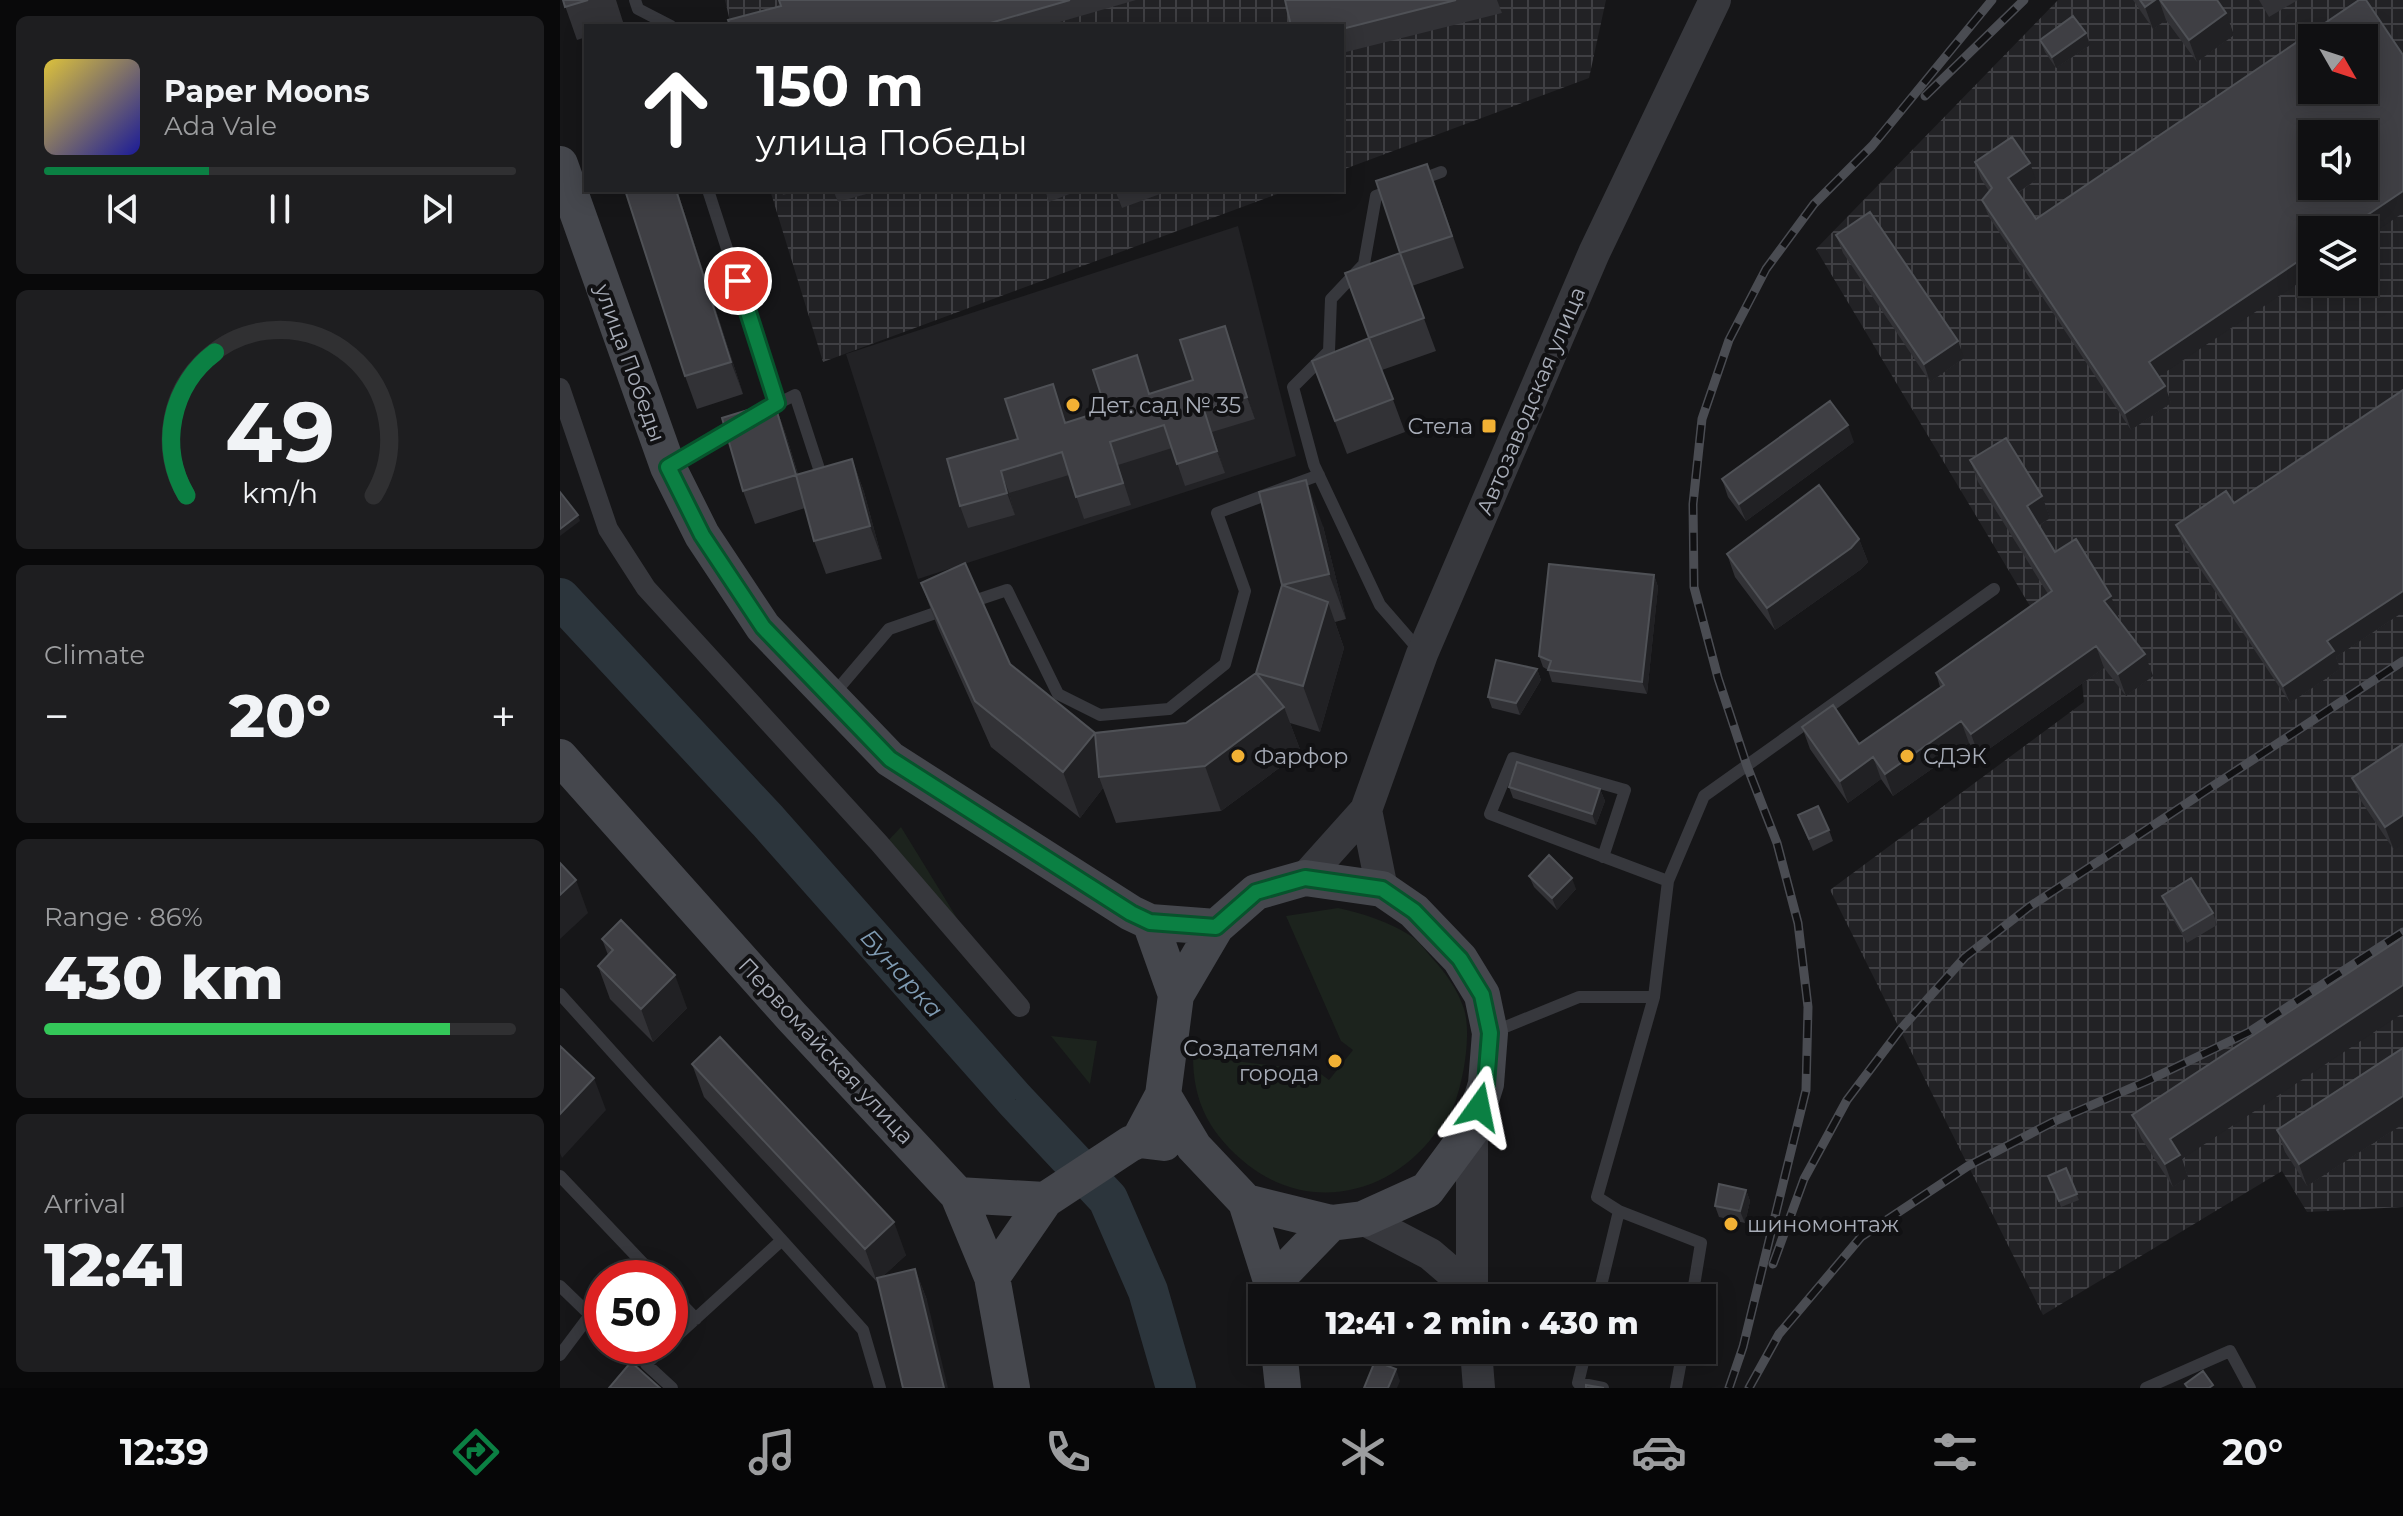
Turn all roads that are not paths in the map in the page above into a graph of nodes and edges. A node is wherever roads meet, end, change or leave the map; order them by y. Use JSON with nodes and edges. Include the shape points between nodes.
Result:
{"nodes":[{"id":1,"x":635,"y":0,"type":"edge"},
{"id":2,"x":1715,"y":0,"type":"edge"},
{"id":3,"x":667,"y":24,"type":"edge"},
{"id":4,"x":560,"y":164,"type":"edge"},
{"id":5,"x":1441,"y":172,"type":"dead end"},
{"id":6,"x":709,"y":192,"type":"edge"},
{"id":7,"x":560,"y":388,"type":"edge"},
{"id":8,"x":777,"y":403,"type":"junction"},
{"id":9,"x":668,"y":467,"type":"junction"},
{"id":10,"x":1319,"y":475,"type":"junction"},
{"id":11,"x":823,"y":481,"type":"edge"},
{"id":12,"x":1994,"y":589,"type":"dead end"},
{"id":13,"x":1422,"y":654,"type":"junction"},
{"id":14,"x":831,"y":697,"type":"junction"},
{"id":15,"x":560,"y":757,"type":"edge"},
{"id":16,"x":1366,"y":810,"type":"junction"},
{"id":17,"x":1603,"y":857,"type":"junction"},
{"id":18,"x":1305,"y":878,"type":"junction"},
{"id":19,"x":1668,"y":881,"type":"junction"},
{"id":20,"x":1382,"y":889,"type":"junction"},
{"id":21,"x":1150,"y":922,"type":"junction"},
{"id":22,"x":1216,"y":927,"type":"junction"},
{"id":23,"x":560,"y":994,"type":"edge"},
{"id":24,"x":1176,"y":995,"type":"junction"},
{"id":25,"x":1654,"y":997,"type":"junction"},
{"id":26,"x":1020,"y":1007,"type":"dead end"},
{"id":27,"x":1490,"y":1033,"type":"junction"},
{"id":28,"x":1163,"y":1095,"type":"junction"},
{"id":29,"x":1472,"y":1129,"type":"junction"},
{"id":30,"x":1139,"y":1140,"type":"junction"},
{"id":31,"x":1194,"y":1147,"type":"junction"},
{"id":32,"x":560,"y":1176,"type":"edge"},
{"id":33,"x":958,"y":1195,"type":"junction"},
{"id":34,"x":1052,"y":1196,"type":"junction"},
{"id":35,"x":1246,"y":1202,"type":"junction"},
{"id":36,"x":1619,"y":1211,"type":"junction"},
{"id":37,"x":1347,"y":1221,"type":"junction"},
{"id":38,"x":782,"y":1240,"type":"junction"},
{"id":39,"x":640,"y":1260,"type":"edge"},
{"id":40,"x":992,"y":1277,"type":"junction"},
{"id":41,"x":1271,"y":1284,"type":"edge"},
{"id":42,"x":1280,"y":1284,"type":"edge"},
{"id":43,"x":1462,"y":1284,"type":"edge"},
{"id":44,"x":1472,"y":1284,"type":"edge"},
{"id":45,"x":1601,"y":1284,"type":"edge"},
{"id":46,"x":1694,"y":1284,"type":"edge"},
{"id":47,"x":560,"y":1286,"type":"edge"},
{"id":48,"x":688,"y":1311,"type":"edge"},
{"id":49,"x":696,"y":1319,"type":"junction"},
{"id":50,"x":688,"y":1326,"type":"edge"},
{"id":51,"x":560,"y":1355,"type":"edge"},
{"id":52,"x":646,"y":1364,"type":"edge"},
{"id":53,"x":1280,"y":1364,"type":"edge"},
{"id":54,"x":1477,"y":1364,"type":"edge"},
{"id":55,"x":1582,"y":1364,"type":"edge"},
{"id":56,"x":1680,"y":1364,"type":"edge"},
{"id":57,"x":1577,"y":1386,"type":"edge"},
{"id":58,"x":672,"y":1388,"type":"edge"},
{"id":59,"x":880,"y":1388,"type":"edge"},
{"id":60,"x":1012,"y":1388,"type":"edge"},
{"id":61,"x":1283,"y":1388,"type":"edge"},
{"id":62,"x":1479,"y":1388,"type":"edge"},
{"id":63,"x":1603,"y":1388,"type":"edge"},
{"id":64,"x":1676,"y":1388,"type":"edge"},
{"id":65,"x":2146,"y":1388,"type":"edge"},
{"id":66,"x":2250,"y":1388,"type":"edge"}],
"edges":[{"from":1,"to":3,"type":"lane","via":[[638,9]]},
{"from":2,"to":13,"type":"street","name":"Автозаводская улица","via":[[1594,253]]},
{"from":4,"to":9,"type":"main road","name":"улица Победы"},
{"from":5,"to":10,"type":"lane","via":[[1376,196],[1364,264],[1331,299],[1329,351],[1293,387]]},
{"from":6,"to":8,"type":"lane"},
{"from":7,"to":26,"type":"street","via":[[608,529],[646,588],[879,843]]},
{"from":8,"to":9,"type":"lane"},
{"from":8,"to":11,"type":"lane","via":[[795,395]]},
{"from":9,"to":14,"type":"main road","name":"улица Победы","via":[[702,535],[763,627]]},
{"from":10,"to":13,"type":"lane","via":[[1380,605]]},
{"from":10,"to":14,"type":"lane","via":[[1217,513],[1245,591],[1225,664],[1169,709],[1100,715],[1058,694],[1007,590],[889,629]]},
{"from":12,"to":19,"type":"lane","via":[[1704,796]]},
{"from":13,"to":16,"type":"street","name":"Автозаводская улица"},
{"from":14,"to":21,"type":"main road","name":"улица Победы","via":[[890,759]]},
{"from":15,"to":33,"type":"main road","name":"Первомайская улица"},
{"from":16,"to":18,"type":"street"},
{"from":16,"to":20,"type":"street"},
{"from":17,"to":17,"type":"lane","via":[[1490,814],[1513,758],[1625,790]]},
{"from":17,"to":19,"type":"lane"},
{"from":18,"to":20,"type":"main road"},
{"from":18,"to":22,"type":"main road","via":[[1256,892]]},
{"from":19,"to":25,"type":"lane"},
{"from":20,"to":27,"type":"main road","via":[[1414,911],[1460,959],[1482,995]]},
{"from":21,"to":22,"type":"main road"},
{"from":21,"to":24,"type":"main road"},
{"from":22,"to":24,"type":"main road"},
{"from":23,"to":38,"type":"lane"},
{"from":24,"to":28,"type":"main road"},
{"from":25,"to":27,"type":"lane","via":[[1579,997]]},
{"from":25,"to":36,"type":"lane","via":[[1597,1197]]},
{"from":27,"to":29,"type":"main road","via":[[1486,1084]]},
{"from":28,"to":30,"type":"main road"},
{"from":28,"to":31,"type":"main road"},
{"from":29,"to":37,"type":"main road","via":[[1427,1190]]},
{"from":29,"to":44,"type":"street"},
{"from":30,"to":31,"type":"main road"},
{"from":30,"to":34,"type":"main road"},
{"from":31,"to":35,"type":"main road"},
{"from":32,"to":39,"type":"lane"},
{"from":33,"to":34,"type":"main road"},
{"from":33,"to":40,"type":"main road","name":"Первомайская улица"},
{"from":34,"to":40,"type":"main road"},
{"from":35,"to":37,"type":"main road"},
{"from":35,"to":41,"type":"main road"},
{"from":36,"to":45,"type":"lane"},
{"from":36,"to":46,"type":"lane","via":[[1701,1243]]},
{"from":37,"to":42,"type":"main road"},
{"from":37,"to":43,"type":"street","via":[[1430,1254]]},
{"from":38,"to":49,"type":"lane"},
{"from":38,"to":59,"type":"lane","via":[[863,1330]]},
{"from":40,"to":60,"type":"main road","name":"Первомайская улица"},
{"from":47,"to":51,"type":"lane","via":[[590,1315]]},
{"from":48,"to":49,"type":"lane"},
{"from":49,"to":50,"type":"lane"},
{"from":52,"to":58,"type":"lane"},
{"from":53,"to":61,"type":"main road"},
{"from":54,"to":62,"type":"street"},
{"from":55,"to":57,"type":"lane"},
{"from":56,"to":64,"type":"lane"},
{"from":57,"to":63,"type":"lane"},
{"from":65,"to":66,"type":"lane","via":[[2230,1351]]}]}
